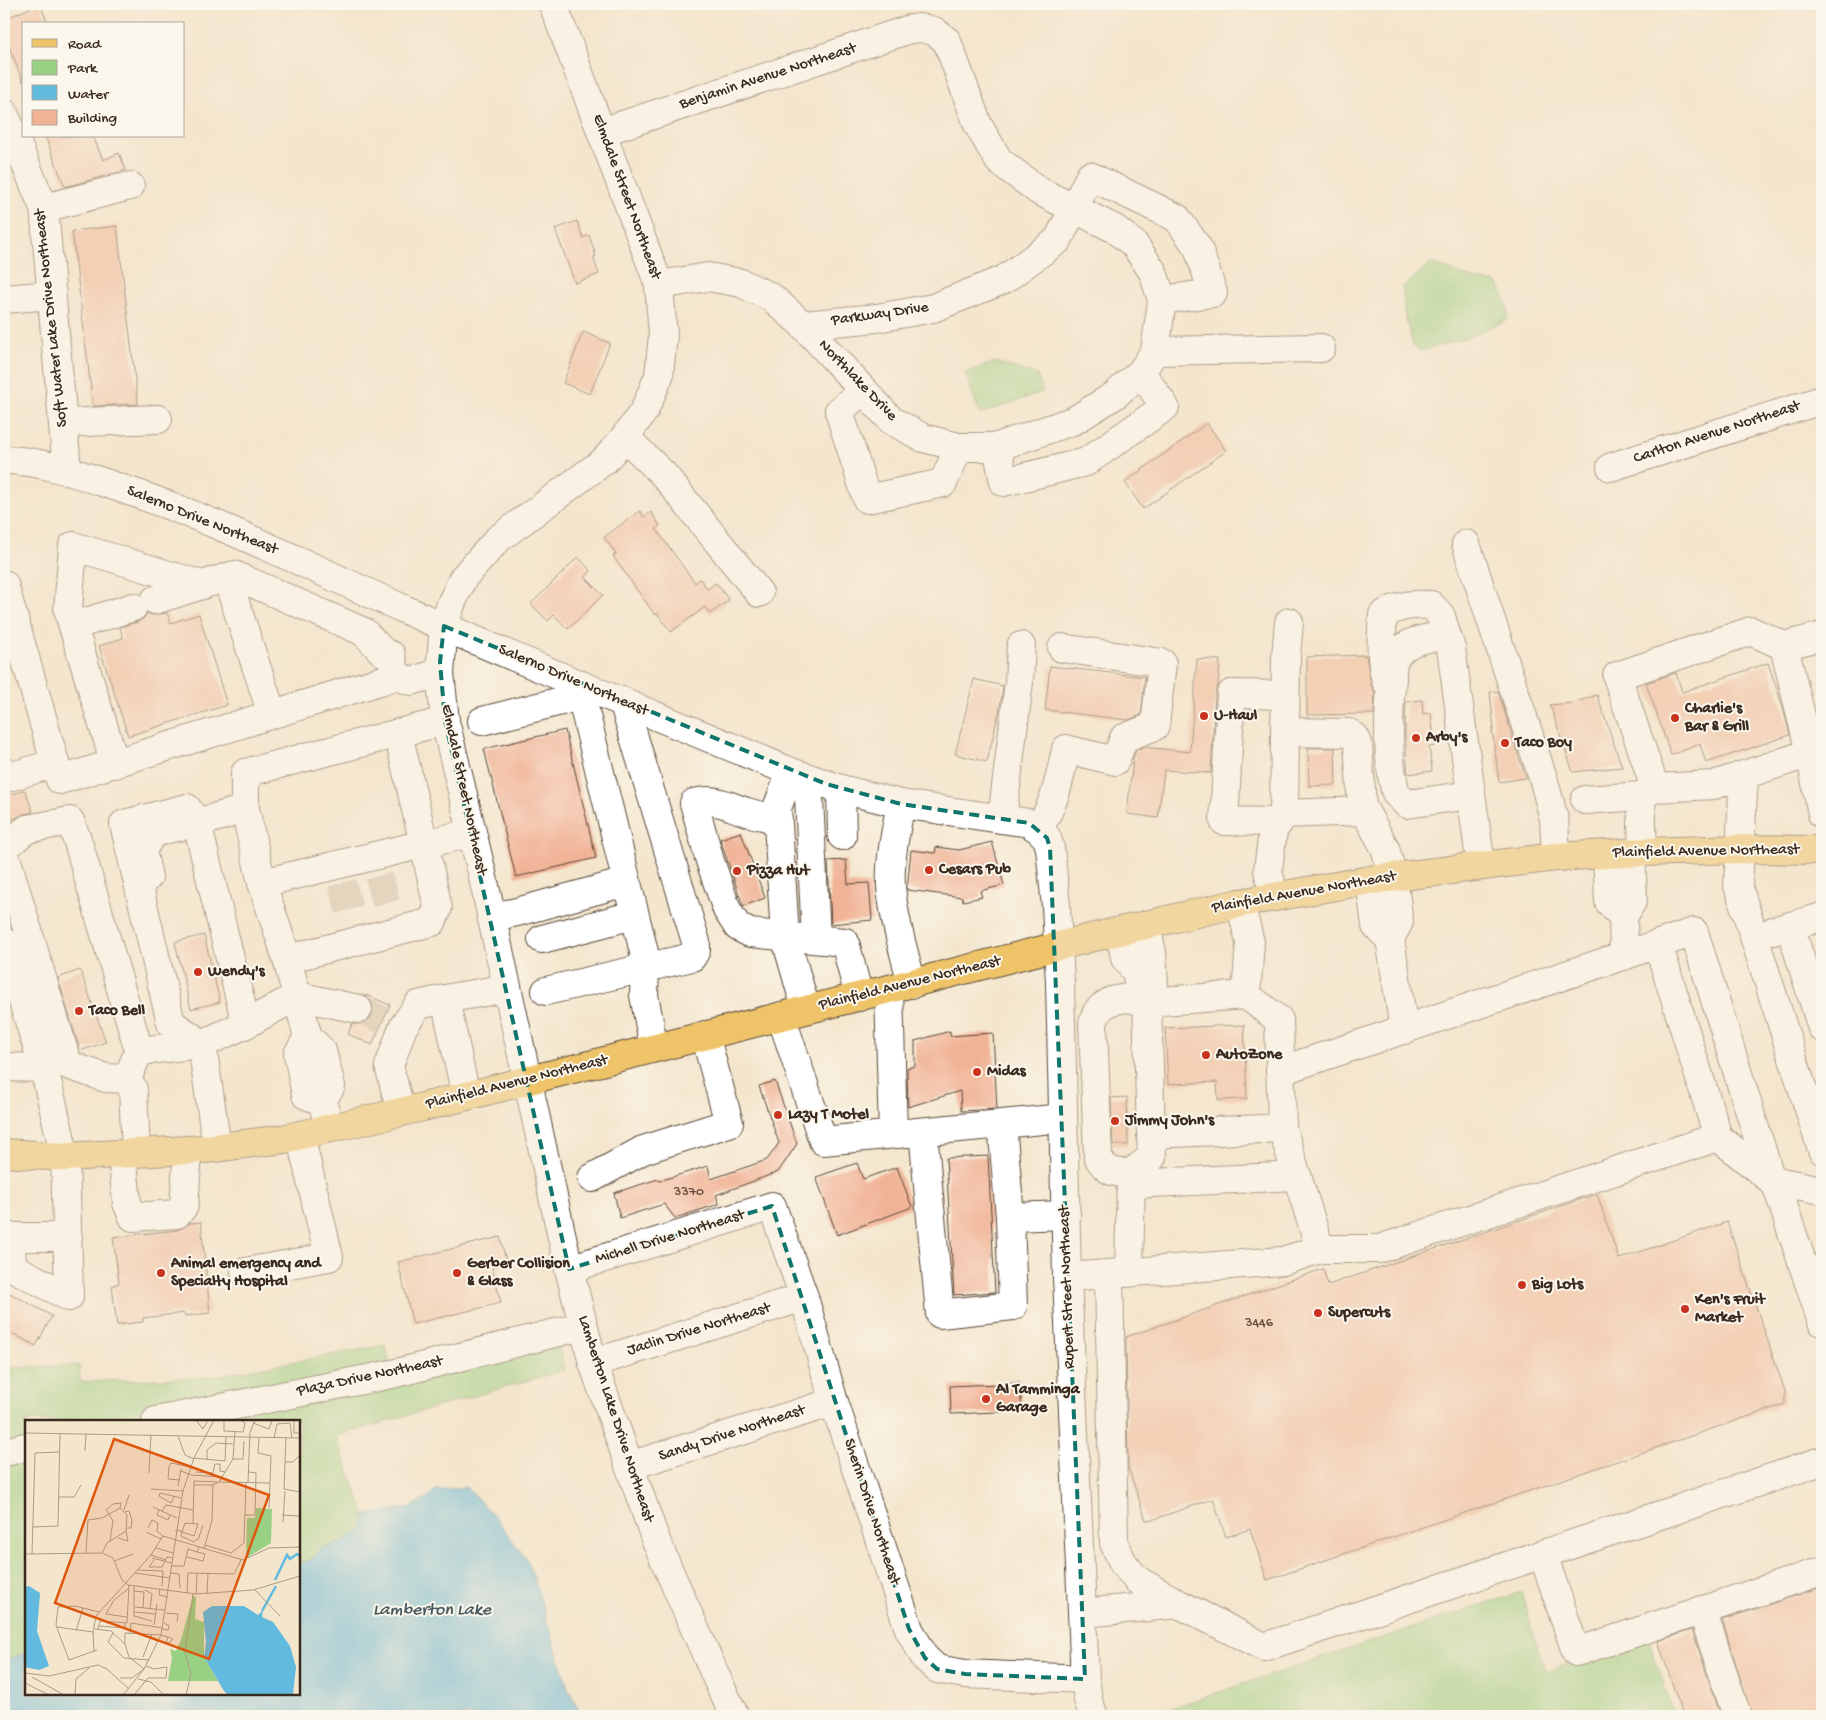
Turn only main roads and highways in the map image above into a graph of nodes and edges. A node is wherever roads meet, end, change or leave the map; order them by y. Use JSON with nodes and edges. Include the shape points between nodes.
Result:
{"nodes":[{"id":1,"x":1821,"y":850,"type":"edge"},
{"id":2,"x":4,"y":1153,"type":"edge"}],
"edges":[{"from":1,"to":2,"type":"main road","name":"Plainfield Avenue Northeast","via":[[1740,849],[1556,857],[1381,878],[1240,903],[1120,931],[300,1135],[218,1148],[129,1154],[65,1157]]}]}
